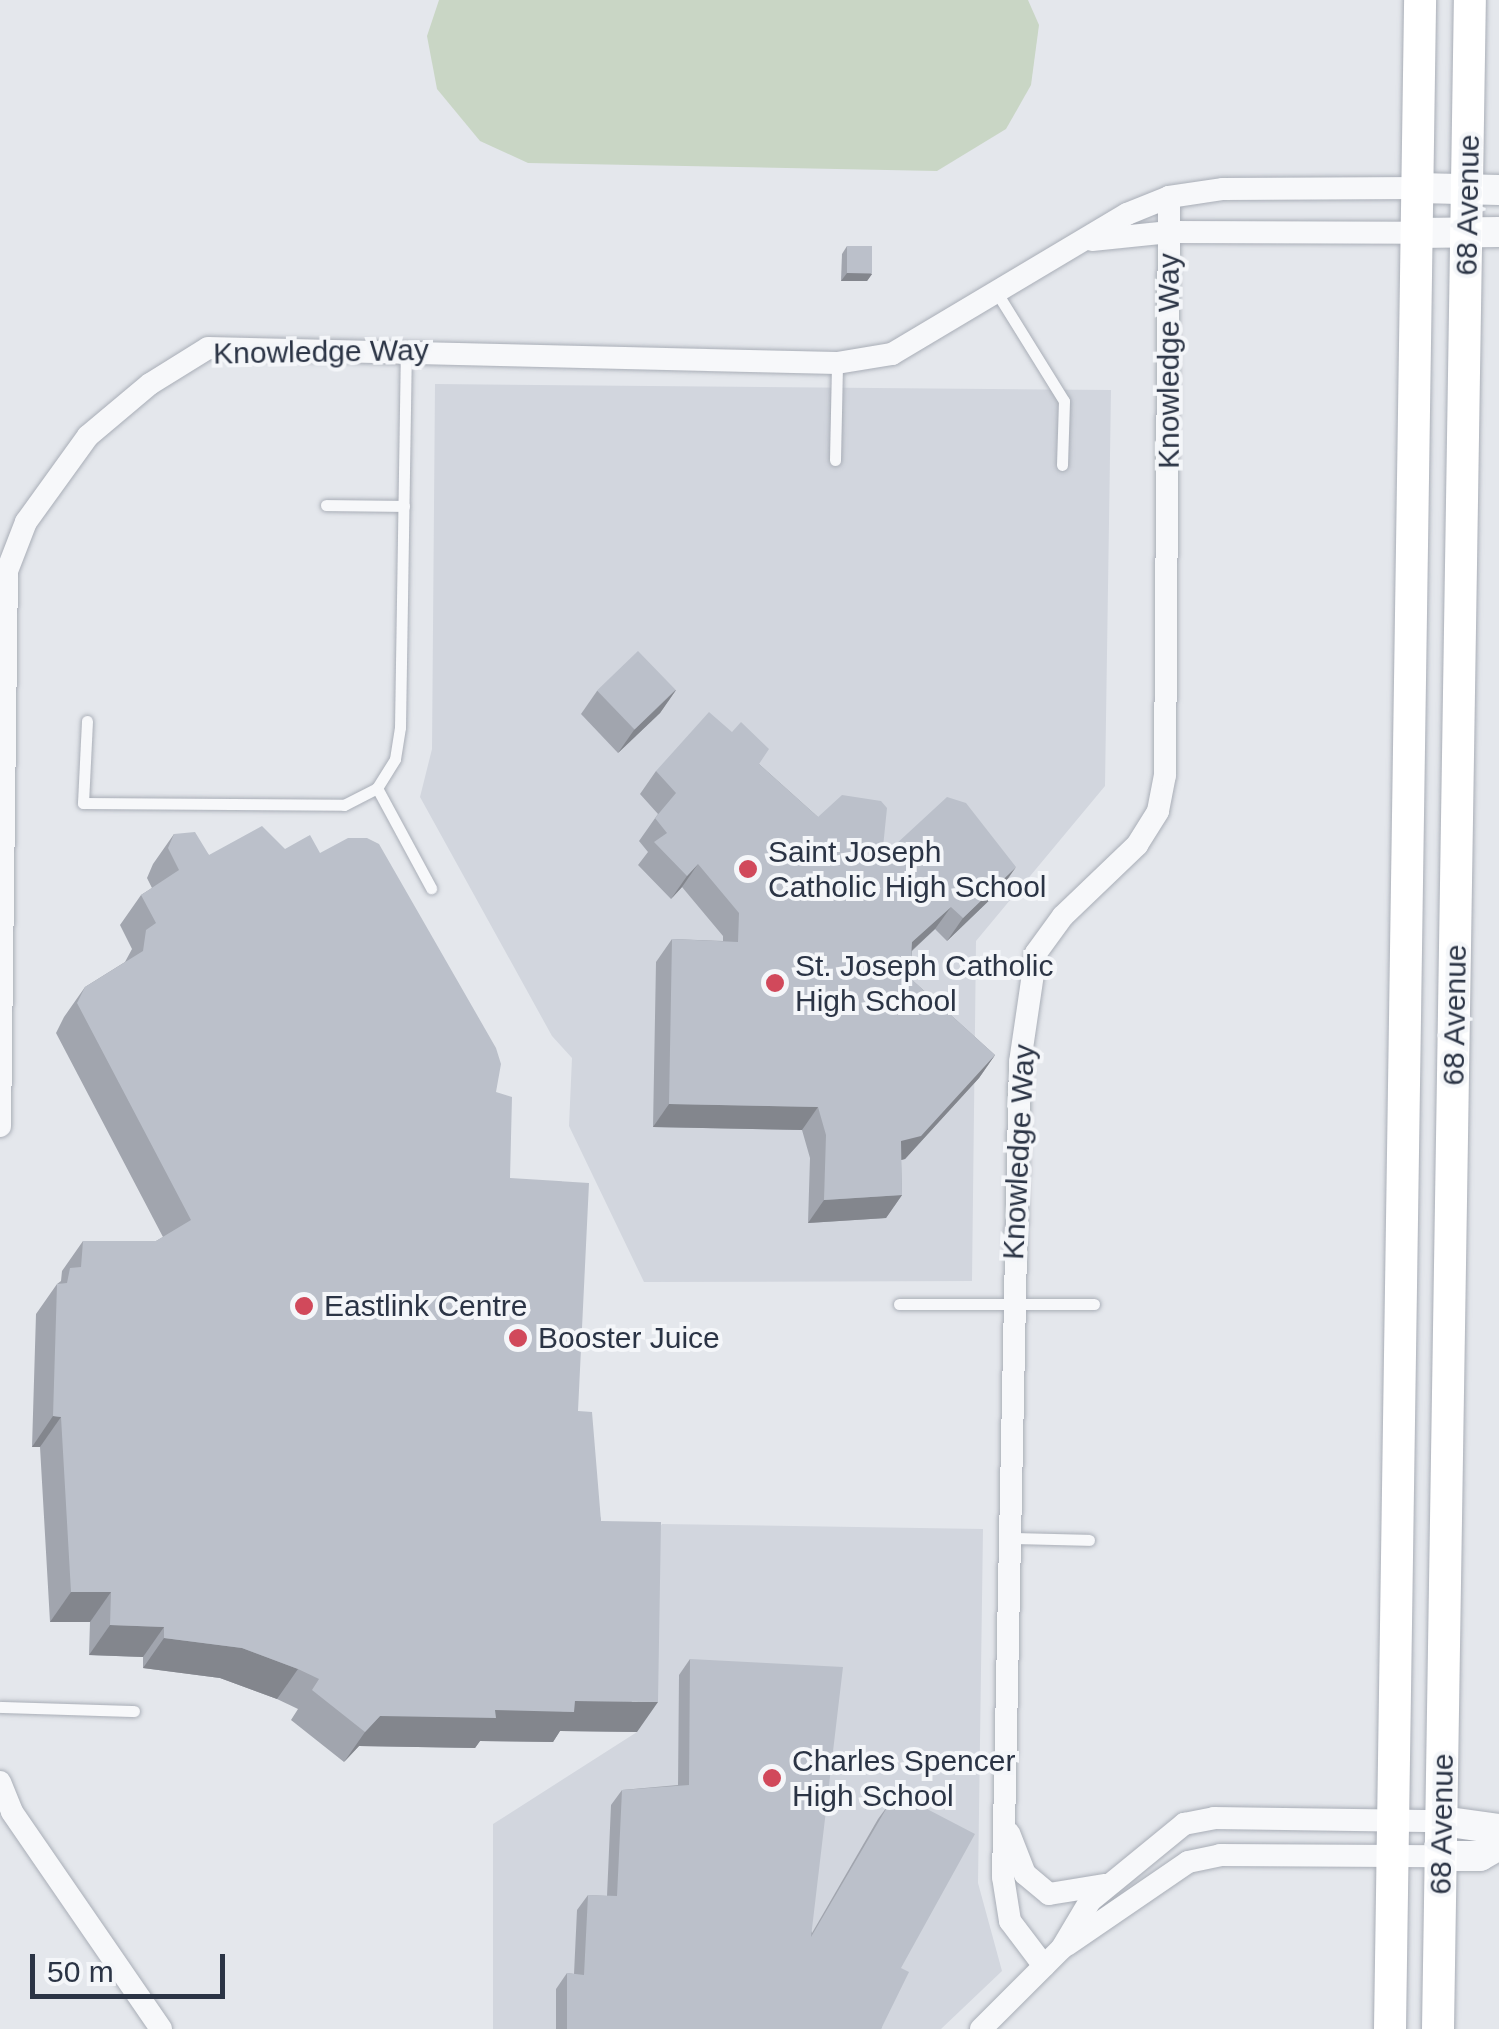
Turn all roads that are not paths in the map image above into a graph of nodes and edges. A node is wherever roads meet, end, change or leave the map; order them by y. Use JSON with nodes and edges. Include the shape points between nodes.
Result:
{"nodes":[{"id":1,"x":1420,"y":0,"type":"edge"},
{"id":2,"x":1470,"y":0,"type":"edge"},
{"id":3,"x":1419,"y":188,"type":"junction"},
{"id":4,"x":1484,"y":190,"type":"edge"},
{"id":5,"x":1169,"y":197,"type":"junction"},
{"id":6,"x":1170,"y":232,"type":"junction"},
{"id":7,"x":1418,"y":232,"type":"junction"},
{"id":8,"x":1483,"y":232,"type":"edge"},
{"id":9,"x":1084,"y":240,"type":"junction"},
{"id":10,"x":996,"y":293,"type":"junction"},
{"id":11,"x":406,"y":350,"type":"junction"},
{"id":12,"x":837,"y":363,"type":"junction"},
{"id":13,"x":835,"y":460,"type":"dead end"},
{"id":14,"x":1062,"y":464,"type":"dead end"},
{"id":15,"x":326,"y":505,"type":"dead end"},
{"id":16,"x":404,"y":506,"type":"junction"},
{"id":17,"x":86,"y":721,"type":"dead end"},
{"id":18,"x":377,"y":788,"type":"junction"},
{"id":19,"x":431,"y":888,"type":"dead end"},
{"id":20,"x":0,"y":1126,"type":"edge"},
{"id":21,"x":899,"y":1304,"type":"dead end"},
{"id":22,"x":1012,"y":1304,"type":"junction"},
{"id":23,"x":1094,"y":1304,"type":"dead end"},
{"id":24,"x":1008,"y":1538,"type":"junction"},
{"id":25,"x":1090,"y":1540,"type":"dead end"},
{"id":26,"x":0,"y":1707,"type":"edge"},
{"id":27,"x":134,"y":1712,"type":"dead end"},
{"id":28,"x":0,"y":1782,"type":"edge"},
{"id":29,"x":6,"y":1812,"type":"edge"},
{"id":30,"x":1004,"y":1820,"type":"junction"},
{"id":31,"x":1392,"y":1820,"type":"junction"},
{"id":32,"x":1442,"y":1821,"type":"junction"},
{"id":33,"x":1499,"y":1829,"type":"edge"},
{"id":34,"x":1499,"y":1845,"type":"edge"},
{"id":35,"x":1391,"y":1856,"type":"junction"},
{"id":36,"x":1441,"y":1856,"type":"junction"},
{"id":37,"x":1108,"y":1884,"type":"junction"},
{"id":38,"x":1062,"y":1948,"type":"junction"},
{"id":39,"x":1044,"y":1966,"type":"junction"},
{"id":40,"x":161,"y":2029,"type":"edge"},
{"id":41,"x":981,"y":2029,"type":"edge"},
{"id":42,"x":1390,"y":2029,"type":"edge"},
{"id":43,"x":1438,"y":2029,"type":"edge"}],
"edges":[{"from":1,"to":3,"type":"main road","name":"68 Avenue"},
{"from":2,"to":4,"type":"main road","name":"68 Avenue"},
{"from":3,"to":4,"type":"street","name":"Knowledge Way"},
{"from":3,"to":5,"type":"street","name":"Knowledge Way","via":[[1223,190]]},
{"from":3,"to":7,"type":"main road","name":"68 Avenue"},
{"from":4,"to":8,"type":"main road","name":"68 Avenue"},
{"from":5,"to":6,"type":"street","name":"Knowledge Way"},
{"from":5,"to":9,"type":"street","name":"Knowledge Way"},
{"from":6,"to":7,"type":"street","name":"Knowledge Way"},
{"from":6,"to":9,"type":"street","name":"Knowledge Way"},
{"from":6,"to":22,"type":"street","name":"Knowledge Way","via":[[1165,774],[1158,812],[1137,845],[1063,916],[1036,953],[1020,1062]]},
{"from":7,"to":8,"type":"street","name":"Knowledge Way"},
{"from":7,"to":31,"type":"main road","name":"68 Avenue"},
{"from":8,"to":32,"type":"main road","name":"68 Avenue"},
{"from":9,"to":10,"type":"street","name":"Knowledge Way"},
{"from":10,"to":12,"type":"street","name":"Knowledge Way","via":[[892,354]]},
{"from":10,"to":14,"type":"lane","via":[[1064,401]]},
{"from":11,"to":12,"type":"street","name":"Knowledge Way"},
{"from":11,"to":16,"type":"lane"},
{"from":11,"to":20,"type":"street","name":"Knowledge Way","via":[[208,348],[88,436],[26,522],[7,571]]},
{"from":12,"to":13,"type":"lane"},
{"from":15,"to":16,"type":"lane"},
{"from":16,"to":18,"type":"lane","via":[[400,727],[395,759]]},
{"from":17,"to":18,"type":"lane","via":[[83,803],[344,805]]},
{"from":18,"to":19,"type":"lane"},
{"from":21,"to":22,"type":"lane"},
{"from":22,"to":23,"type":"lane"},
{"from":22,"to":24,"type":"street","name":"Knowledge Way"},
{"from":24,"to":25,"type":"lane"},
{"from":24,"to":30,"type":"street","name":"Knowledge Way"},
{"from":26,"to":27,"type":"lane"},
{"from":28,"to":29,"type":"street"},
{"from":29,"to":40,"type":"street"},
{"from":30,"to":37,"type":"street","name":"Knowledge Way","via":[[1024,1874],[1050,1894]]},
{"from":30,"to":39,"type":"street","name":"Knowledge Way","via":[[1010,1921]]},
{"from":31,"to":32,"type":"street","name":"Knowledge Way"},
{"from":31,"to":35,"type":"main road","name":"68 Avenue"},
{"from":31,"to":37,"type":"street","name":"Knowledge Way","via":[[1214,1818],[1184,1824]]},
{"from":32,"to":33,"type":"street"},
{"from":32,"to":36,"type":"main road","name":"68 Avenue"},
{"from":34,"to":36,"type":"street","via":[[1480,1856]]},
{"from":35,"to":36,"type":"street","name":"Knowledge Way"},
{"from":35,"to":38,"type":"street","name":"Knowledge Way","via":[[1220,1855],[1188,1862]]},
{"from":35,"to":42,"type":"main road","name":"68 Avenue"},
{"from":36,"to":43,"type":"main road","name":"68 Avenue"},
{"from":37,"to":38,"type":"street","name":"Knowledge Way"},
{"from":38,"to":39,"type":"street","name":"Knowledge Way"},
{"from":39,"to":41,"type":"street","name":"Knowledge Way"}]}
